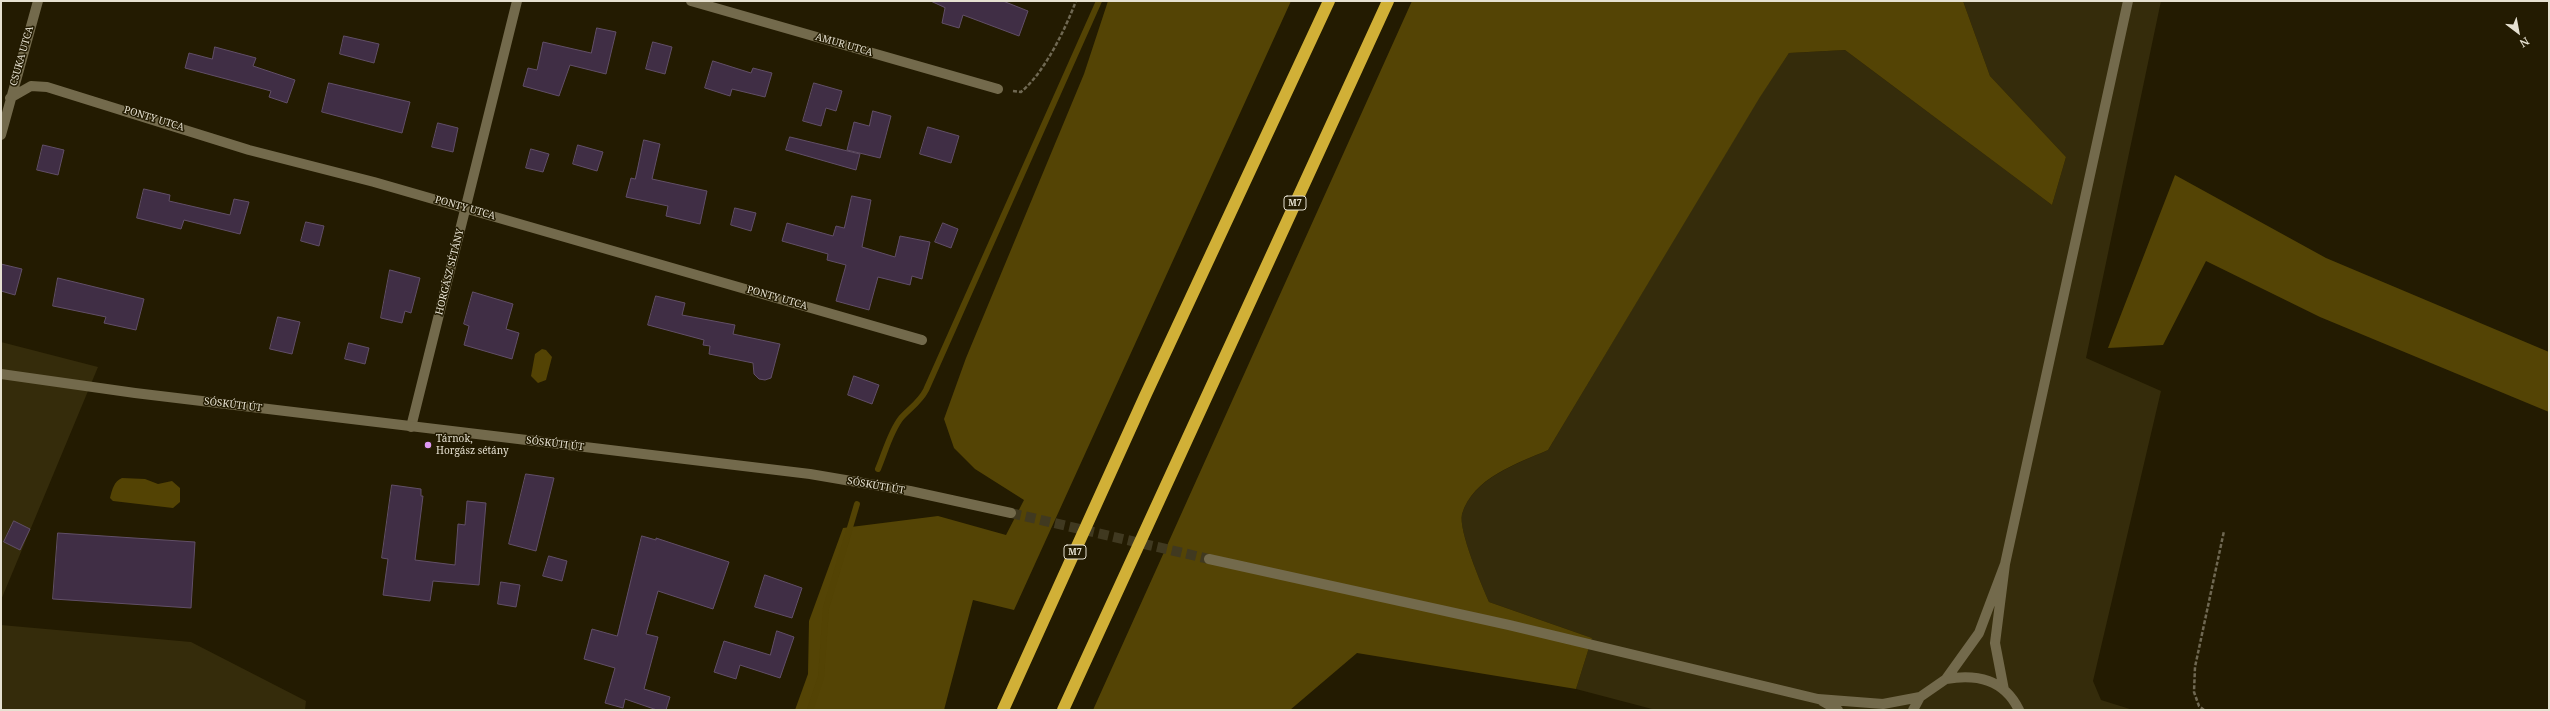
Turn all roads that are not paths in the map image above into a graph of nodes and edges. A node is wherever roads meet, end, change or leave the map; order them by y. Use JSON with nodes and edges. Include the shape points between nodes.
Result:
{"nodes":[{"id":1,"x":38,"y":1,"type":"edge"},
{"id":2,"x":517,"y":1,"type":"edge"},
{"id":3,"x":691,"y":1,"type":"edge"},
{"id":4,"x":1329,"y":1,"type":"edge"},
{"id":5,"x":1388,"y":1,"type":"edge"},
{"id":6,"x":2128,"y":1,"type":"edge"},
{"id":7,"x":998,"y":89,"type":"road end"},
{"id":8,"x":10,"y":98,"type":"junction"},
{"id":9,"x":1,"y":135,"type":"edge"},
{"id":10,"x":466,"y":209,"type":"junction"},
{"id":11,"x":922,"y":340,"type":"dead end"},
{"id":12,"x":1,"y":374,"type":"edge"},
{"id":13,"x":411,"y":427,"type":"junction"},
{"id":14,"x":1011,"y":514,"type":"tunnel mouth"},
{"id":15,"x":1209,"y":559,"type":"tunnel mouth"},
{"id":16,"x":2005,"y":564,"type":"junction"},
{"id":17,"x":1946,"y":679,"type":"junction"},
{"id":18,"x":2004,"y":690,"type":"junction"},
{"id":19,"x":1920,"y":697,"type":"junction"},
{"id":20,"x":1818,"y":700,"type":"junction"},
{"id":21,"x":1003,"y":710,"type":"edge"},
{"id":22,"x":1063,"y":710,"type":"edge"},
{"id":23,"x":1838,"y":710,"type":"edge"},
{"id":24,"x":1913,"y":710,"type":"edge"},
{"id":25,"x":2019,"y":710,"type":"edge"}],
"edges":[{"from":1,"to":8,"type":"main road","name":"CSUKA UTCA"},
{"from":2,"to":10,"type":"main road","name":"HORGÁSZ SÉTÁNY"},
{"from":3,"to":7,"type":"main road","name":"AMUR UTCA"},
{"from":4,"to":21,"type":"highway","number":"M7"},
{"from":5,"to":22,"type":"highway","number":"M7"},
{"from":6,"to":16,"type":"main road"},
{"from":8,"to":9,"type":"main road","name":"CSUKA UTCA"},
{"from":8,"to":10,"type":"main road","name":"PONTY UTCA","via":[[31,86],[47,87],[249,150]]},
{"from":10,"to":11,"type":"main road","name":"PONTY UTCA"},
{"from":10,"to":13,"type":"main road","name":"HORGÁSZ SÉTÁNY"},
{"from":12,"to":13,"type":"main road","name":"SÓSKÚTI ÚT"},
{"from":13,"to":14,"type":"main road","name":"SÓSKÚTI ÚT","via":[[810,474],[910,491]]},
{"from":15,"to":20,"type":"main road","via":[[1509,625]]},
{"from":16,"to":17,"type":"main road","via":[[1979,633]]},
{"from":16,"to":18,"type":"main road","via":[[1996,643]]},
{"from":17,"to":18,"type":"main road","via":[[1966,676],[1986,679]]},
{"from":17,"to":19,"type":"main road"},
{"from":18,"to":25,"type":"main road"},
{"from":19,"to":20,"type":"main road","via":[[1883,704]]},
{"from":19,"to":24,"type":"main road"},
{"from":20,"to":23,"type":"main road"}]}
